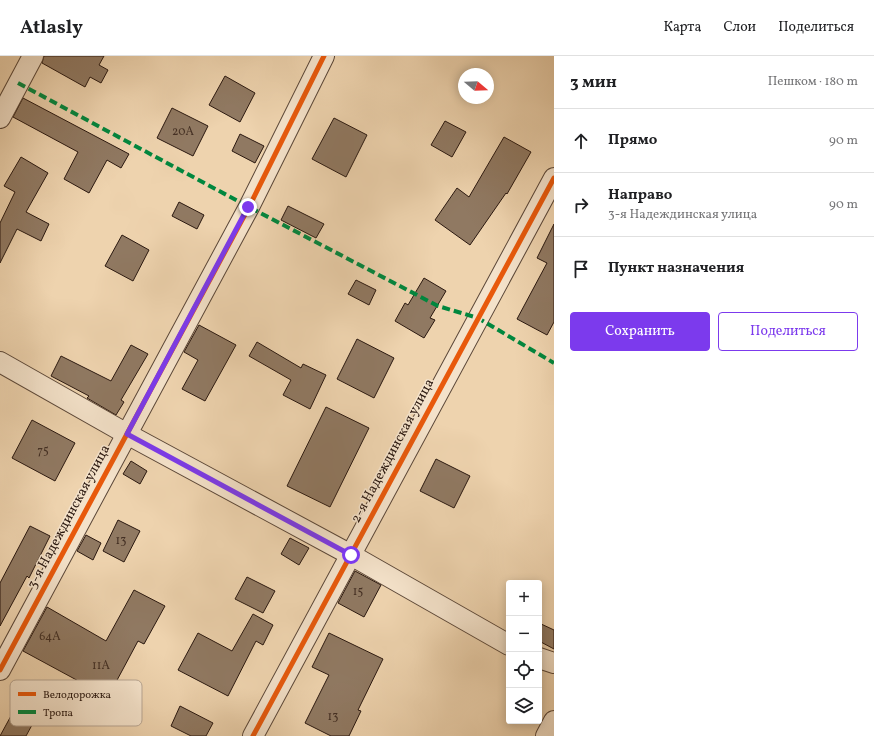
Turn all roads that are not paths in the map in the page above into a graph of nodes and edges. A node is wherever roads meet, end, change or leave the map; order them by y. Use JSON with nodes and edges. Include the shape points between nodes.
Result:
{"nodes":[{"id":1,"x":33,"y":56,"type":"edge"},
{"id":2,"x":324,"y":56,"type":"edge"},
{"id":3,"x":0,"y":118,"type":"edge"},
{"id":4,"x":554,"y":178,"type":"edge"},
{"id":5,"x":0,"y":362,"type":"edge"},
{"id":6,"x":127,"y":434,"type":"junction"},
{"id":7,"x":351,"y":555,"type":"junction"},
{"id":8,"x":506,"y":643,"type":"edge"},
{"id":9,"x":542,"y":659,"type":"edge"},
{"id":10,"x":554,"y":663,"type":"edge"},
{"id":11,"x":0,"y":670,"type":"edge"},
{"id":12,"x":554,"y":721,"type":"edge"},
{"id":13,"x":253,"y":736,"type":"edge"},
{"id":14,"x":546,"y":736,"type":"edge"}],
"edges":[{"from":1,"to":3,"type":"street"},
{"from":2,"to":6,"type":"street","name":"3-я Надеждинская улица","via":[[248,207]]},
{"from":4,"to":7,"type":"street","name":"2-я Надеждинская улица"},
{"from":5,"to":6,"type":"street"},
{"from":6,"to":7,"type":"street"},
{"from":6,"to":11,"type":"street","name":"3-я Надеждинская улица"},
{"from":7,"to":8,"type":"street"},
{"from":7,"to":13,"type":"street","name":"2-я Надеждинская улица"},
{"from":9,"to":10,"type":"street"},
{"from":12,"to":14,"type":"street"}]}
